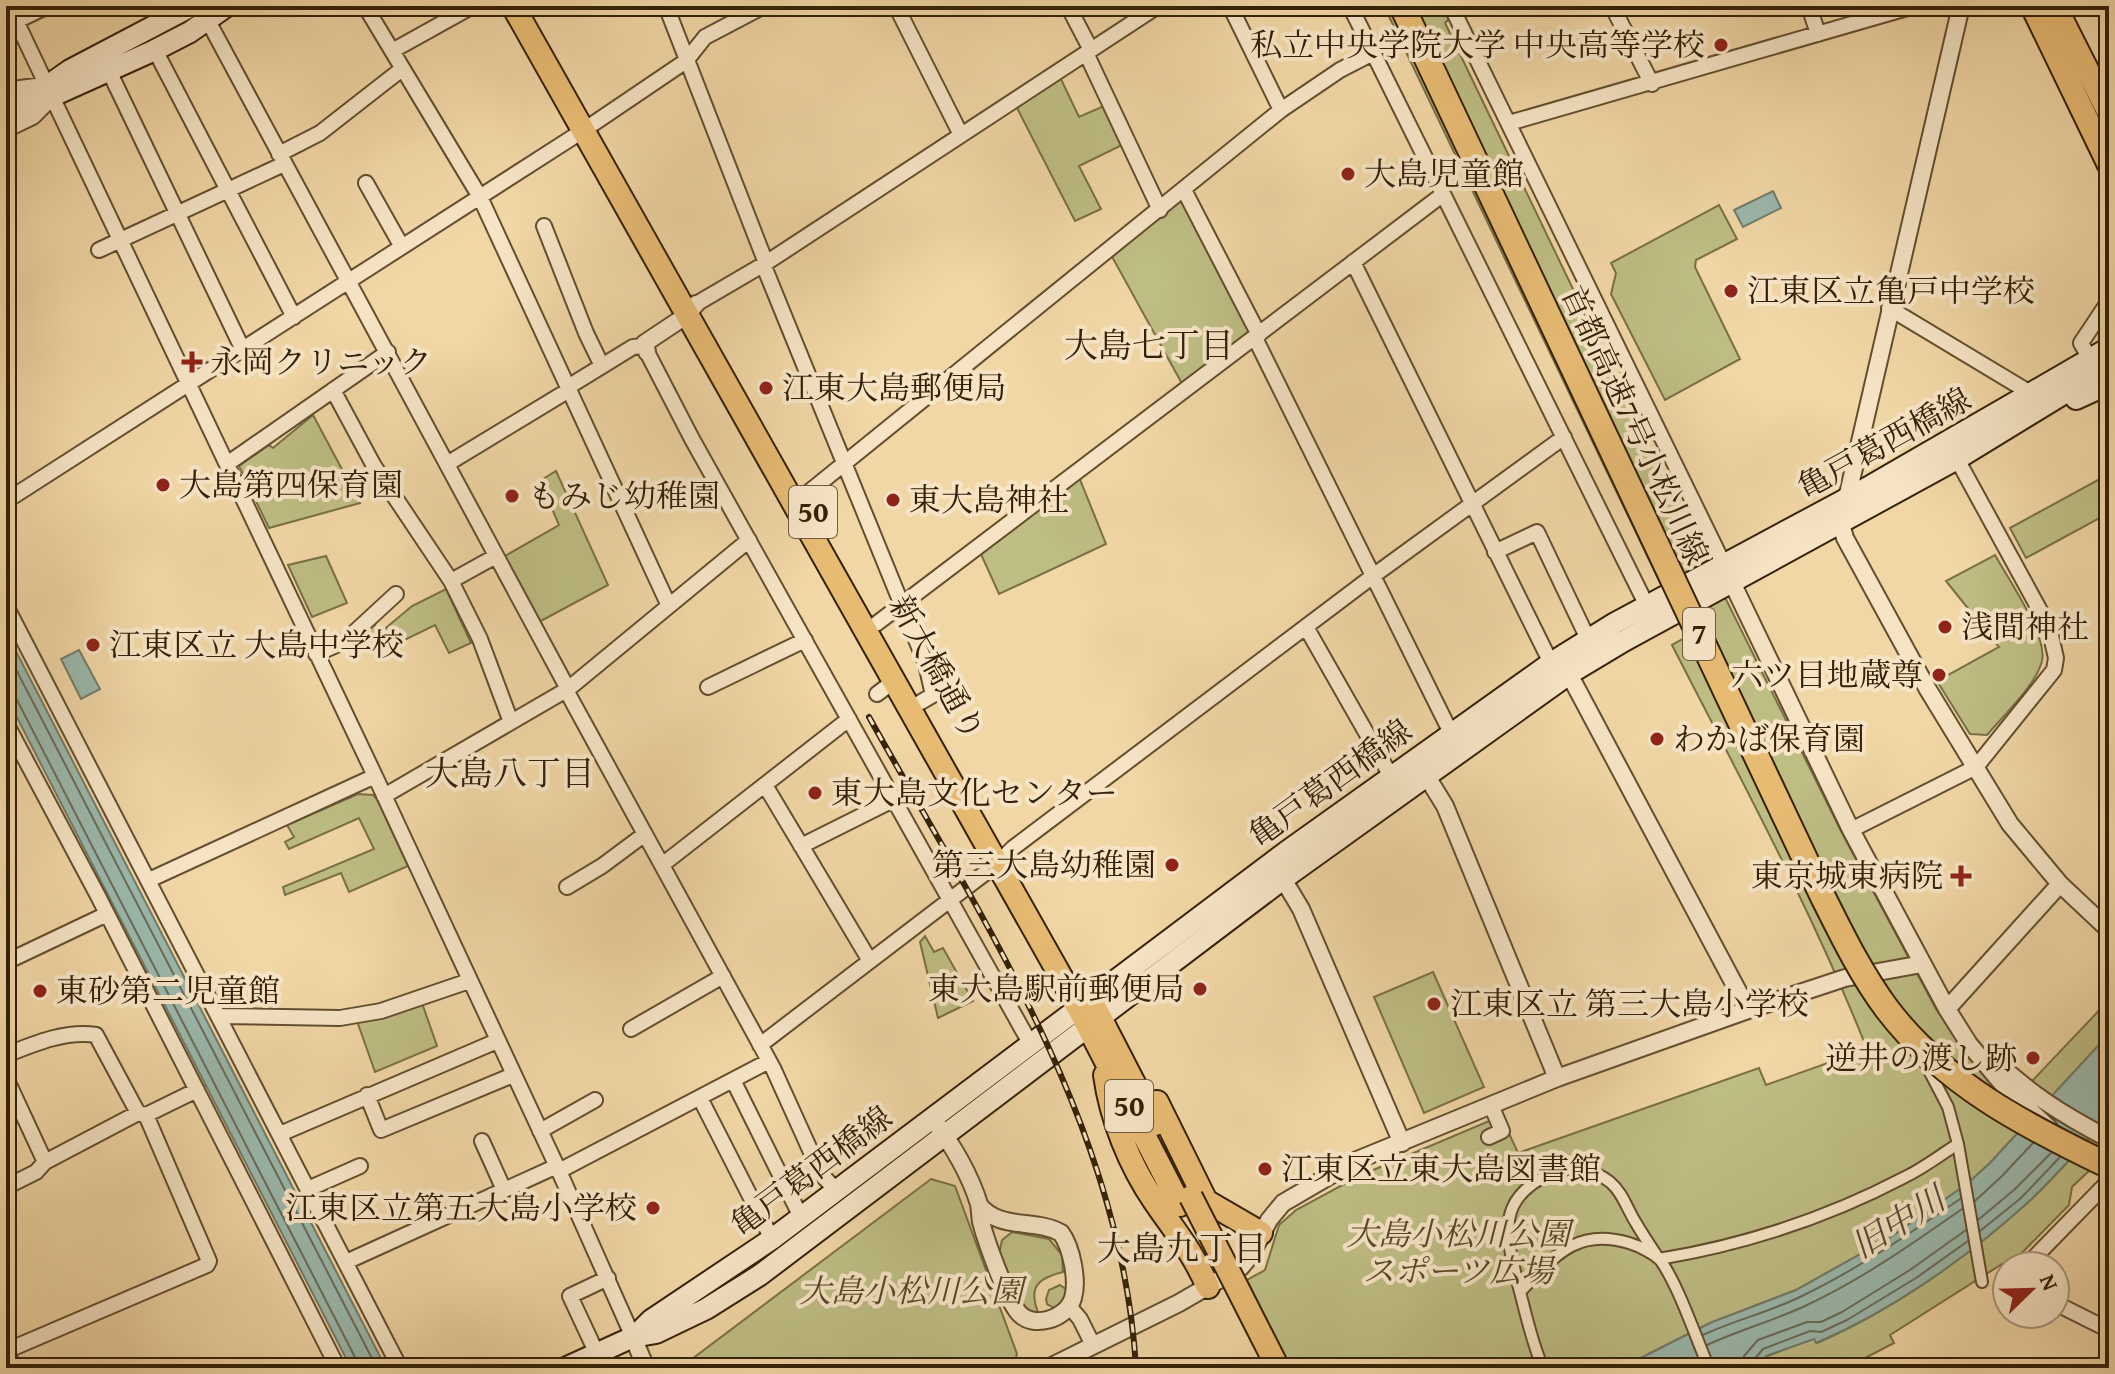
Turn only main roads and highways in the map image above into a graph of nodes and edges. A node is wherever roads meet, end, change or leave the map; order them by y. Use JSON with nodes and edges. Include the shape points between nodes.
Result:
{"nodes":[{"id":1,"x":192,"y":6,"type":"edge"},
{"id":2,"x":227,"y":6,"type":"edge"},
{"id":3,"x":513,"y":6,"type":"edge"},
{"id":4,"x":527,"y":6,"type":"edge"},
{"id":5,"x":1402,"y":6,"type":"edge"},
{"id":6,"x":1417,"y":6,"type":"edge"},
{"id":7,"x":2032,"y":6,"type":"edge"},
{"id":8,"x":2055,"y":6,"type":"edge"},
{"id":9,"x":204,"y":14,"type":"edge"},
{"id":10,"x":40,"y":96,"type":"junction"},
{"id":11,"x":6,"y":110,"type":"edge"},
{"id":12,"x":2109,"y":113,"type":"edge"},
{"id":13,"x":6,"y":117,"type":"edge"},
{"id":14,"x":589,"y":126,"type":"junction"},
{"id":15,"x":2109,"y":165,"type":"edge"},
{"id":16,"x":692,"y":309,"type":"junction"},
{"id":17,"x":2109,"y":348,"type":"edge"},
{"id":18,"x":2100,"y":362,"type":"edge"},
{"id":19,"x":2109,"y":384,"type":"edge"},
{"id":20,"x":1995,"y":436,"type":"junction"},
{"id":21,"x":1728,"y":574,"type":"junction"},
{"id":22,"x":1560,"y":668,"type":"junction"},
{"id":23,"x":1421,"y":767,"type":"junction"},
{"id":24,"x":1001,"y":859,"type":"junction"},
{"id":25,"x":1089,"y":1012,"type":"junction"},
{"id":26,"x":1112,"y":1055,"type":"junction"},
{"id":27,"x":2109,"y":1150,"type":"edge"},
{"id":28,"x":2109,"y":1166,"type":"edge"},
{"id":29,"x":1186,"y":1201,"type":"junction"},
{"id":30,"x":792,"y":1224,"type":"junction"},
{"id":31,"x":827,"y":1227,"type":"junction"},
{"id":32,"x":1261,"y":1233,"type":"road end"},
{"id":33,"x":795,"y":1250,"type":"junction"},
{"id":34,"x":1208,"y":1287,"type":"road end"},
{"id":35,"x":633,"y":1337,"type":"junction"},
{"id":36,"x":565,"y":1368,"type":"edge"},
{"id":37,"x":1263,"y":1368,"type":"edge"},
{"id":38,"x":1278,"y":1368,"type":"edge"}],
"edges":[{"from":1,"to":10,"type":"main road"},
{"from":2,"to":9,"type":"main road"},
{"from":3,"to":14,"type":"main road","name":"新大橋通り","number":"50"},
{"from":4,"to":14,"type":"main road","name":"新大橋通り","number":"50"},
{"from":5,"to":28,"type":"highway","name":"首都高速7号小松川線","number":"7","bridge":true,"via":[[1866,978],[1906,1032],[1972,1091]]},
{"from":6,"to":27,"type":"highway","name":"首都高速7号小松川線","number":"7","via":[[1837,891],[1878,967],[1919,1022],[1969,1070]]},
{"from":7,"to":15,"type":"main road"},
{"from":8,"to":12,"type":"main road"},
{"from":9,"to":10,"type":"main road","via":[[155,50]]},
{"from":10,"to":11,"type":"main road"},
{"from":10,"to":13,"type":"main road"},
{"from":14,"to":16,"type":"main road","name":"新大橋通り","number":"50"},
{"from":16,"to":24,"type":"main road","name":"新大橋通り","number":"50","via":[[921,702]]},
{"from":16,"to":24,"type":"main road","name":"新大橋通り","number":"50","via":[[885,688]]},
{"from":17,"to":18,"type":"main road","name":"亀戸葛西橋線"},
{"from":18,"to":20,"type":"main road","name":"亀戸葛西橋線"},
{"from":18,"to":21,"type":"main road","name":"亀戸葛西橋線","via":[[2032,394],[1844,501]]},
{"from":19,"to":20,"type":"main road"},
{"from":20,"to":21,"type":"main road","name":"亀戸葛西橋線","via":[[1841,524]]},
{"from":21,"to":22,"type":"main road","name":"亀戸葛西橋線","via":[[1624,641]]},
{"from":21,"to":22,"type":"main road","name":"亀戸葛西橋線","via":[[1647,606],[1588,639]]},
{"from":22,"to":23,"type":"main road","name":"亀戸葛西橋線"},
{"from":22,"to":23,"type":"main road","name":"亀戸葛西橋線","via":[[1451,733]]},
{"from":23,"to":25,"type":"main road","name":"亀戸葛西橋線","via":[[1283,879]]},
{"from":23,"to":25,"type":"main road","name":"亀戸葛西橋線","via":[[1392,778],[1286,852]]},
{"from":24,"to":25,"type":"main road","name":"新大橋通り","number":"50"},
{"from":25,"to":26,"type":"main road","name":"新大橋通り","number":"50"},
{"from":25,"to":30,"type":"main road","name":"亀戸葛西橋線","via":[[1030,1043]]},
{"from":25,"to":31,"type":"main road","name":"亀戸葛西橋線"},
{"from":26,"to":29,"type":"main road","name":"新大橋通り","number":"50"},
{"from":26,"to":32,"type":"main road","via":[[1154,1097],[1206,1201]]},
{"from":26,"to":34,"type":"main road","via":[[1109,1098],[1120,1134]]},
{"from":29,"to":37,"type":"main road","name":"新大橋通り","number":"50"},
{"from":29,"to":38,"type":"main road","name":"新大橋通り","number":"50","bridge":true},
{"from":30,"to":31,"type":"main road","via":[[806,1220],[817,1229]]},
{"from":30,"to":33,"type":"main road","via":[[801,1238]]},
{"from":30,"to":35,"type":"main road","name":"亀戸葛西橋線"},
{"from":31,"to":33,"type":"main road","name":"亀戸葛西橋線"},
{"from":33,"to":35,"type":"main road","name":"亀戸葛西橋線","via":[[706,1309],[656,1333]]},
{"from":35,"to":36,"type":"main road","name":"亀戸葛西橋線"}]}
